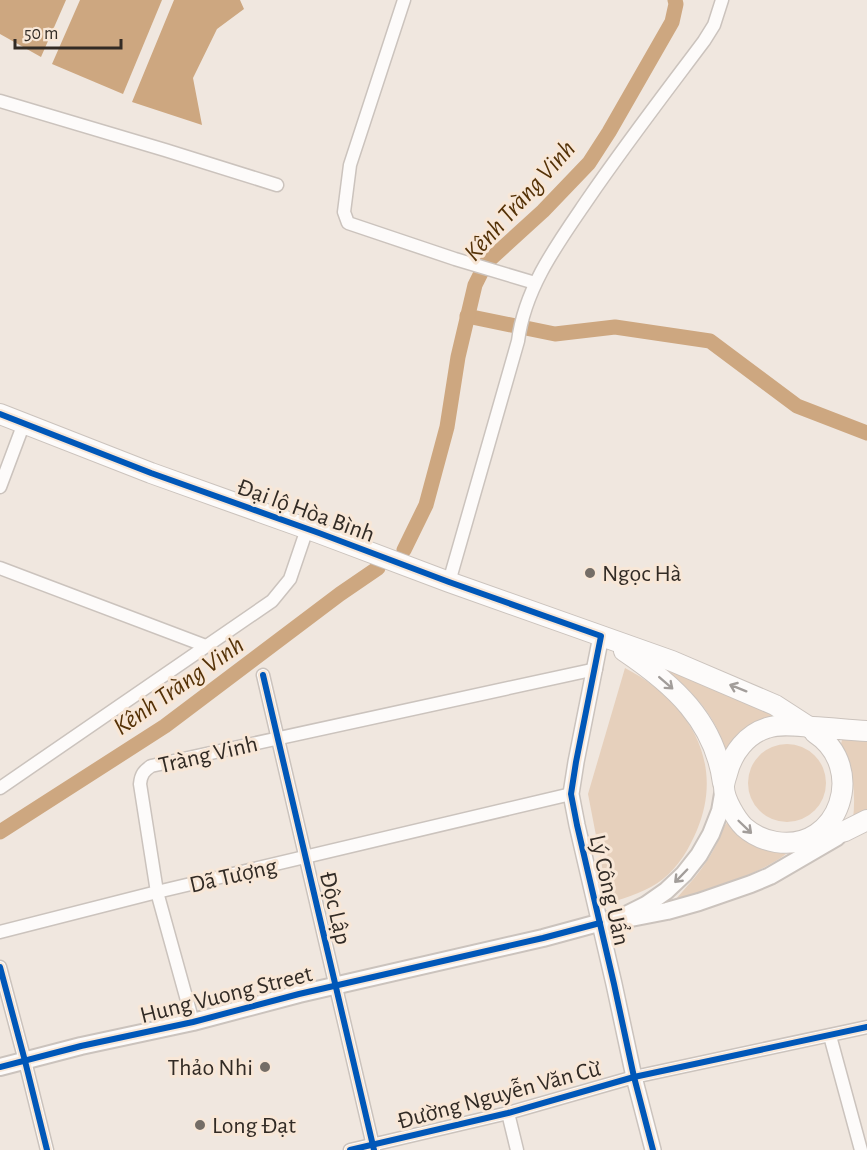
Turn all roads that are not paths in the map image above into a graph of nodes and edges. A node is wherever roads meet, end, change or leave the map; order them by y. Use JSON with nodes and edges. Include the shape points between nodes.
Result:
{"nodes":[{"id":1,"x":404,"y":0,"type":"edge"},
{"id":2,"x":722,"y":0,"type":"edge"},
{"id":3,"x":0,"y":101,"type":"edge"},
{"id":4,"x":277,"y":186,"type":"dead end"},
{"id":5,"x":535,"y":283,"type":"junction"},
{"id":6,"x":0,"y":414,"type":"edge"},
{"id":7,"x":24,"y":423,"type":"junction"},
{"id":8,"x":0,"y":486,"type":"edge"},
{"id":9,"x":307,"y":529,"type":"junction"},
{"id":10,"x":0,"y":568,"type":"edge"},
{"id":11,"x":449,"y":582,"type":"junction"},
{"id":12,"x":602,"y":636,"type":"junction"},
{"id":13,"x":206,"y":646,"type":"junction"},
{"id":14,"x":596,"y":669,"type":"junction"},
{"id":15,"x":263,"y":675,"type":"dead end"},
{"id":16,"x":775,"y":705,"type":"junction"},
{"id":17,"x":786,"y":725,"type":"junction"},
{"id":18,"x":809,"y":727,"type":"junction"},
{"id":19,"x":867,"y":730,"type":"edge"},
{"id":20,"x":278,"y":738,"type":"junction"},
{"id":21,"x":824,"y":739,"type":"junction"},
{"id":22,"x":724,"y":787,"type":"junction"},
{"id":23,"x":0,"y":788,"type":"edge"},
{"id":24,"x":571,"y":794,"type":"junction"},
{"id":25,"x":866,"y":820,"type":"edge"},
{"id":26,"x":814,"y":836,"type":"junction"},
{"id":27,"x":306,"y":857,"type":"junction"},
{"id":28,"x":770,"y":876,"type":"junction"},
{"id":29,"x":157,"y":892,"type":"junction"},
{"id":30,"x":600,"y":923,"type":"junction"},
{"id":31,"x":0,"y":932,"type":"edge"},
{"id":32,"x":0,"y":967,"type":"edge"},
{"id":33,"x":336,"y":986,"type":"junction"},
{"id":34,"x":193,"y":1022,"type":"junction"},
{"id":35,"x":867,"y":1027,"type":"edge"},
{"id":36,"x":830,"y":1035,"type":"junction"},
{"id":37,"x":25,"y":1061,"type":"junction"},
{"id":38,"x":0,"y":1067,"type":"edge"},
{"id":39,"x":634,"y":1077,"type":"junction"},
{"id":40,"x":508,"y":1113,"type":"junction"},
{"id":41,"x":374,"y":1147,"type":"edge"},
{"id":42,"x":47,"y":1150,"type":"edge"},
{"id":43,"x":350,"y":1150,"type":"edge"},
{"id":44,"x":517,"y":1150,"type":"edge"},
{"id":45,"x":653,"y":1150,"type":"edge"},
{"id":46,"x":861,"y":1150,"type":"edge"}],
"edges":[{"from":1,"to":5,"type":"street","via":[[350,165],[344,212],[348,223]]},
{"from":2,"to":5,"type":"street","via":[[714,26],[604,176]]},
{"from":3,"to":4,"type":"street"},
{"from":5,"to":11,"type":"street","via":[[520,322],[518,341]]},
{"from":6,"to":7,"type":"highway","name":"Đại lộ Hòa Bình"},
{"from":7,"to":8,"type":"street"},
{"from":7,"to":9,"type":"highway","name":"Đại lộ Hòa Bình"},
{"from":9,"to":11,"type":"highway","name":"Đại lộ Hòa Bình"},
{"from":9,"to":13,"type":"street","via":[[290,579],[272,601]]},
{"from":10,"to":13,"type":"street"},
{"from":11,"to":12,"type":"highway","name":"Đại lộ Hòa Bình"},
{"from":12,"to":14,"type":"street","name":"Lý Công Uẩn"},
{"from":16,"to":12,"type":"highway","name":"Đại lộ Hòa Bình","one_way":true},
{"from":12,"to":22,"type":"highway","one_way":true,"via":[[658,675],[699,718],[721,767]]},
{"from":13,"to":23,"type":"street"},
{"from":14,"to":20,"type":"street","name":"Tràng Vinh"},
{"from":14,"to":24,"type":"street","name":"Lý Công Uẩn"},
{"from":15,"to":20,"type":"street","name":"Độc Lập"},
{"from":16,"to":18,"type":"highway"},
{"from":16,"to":19,"type":"highway"},
{"from":17,"to":18,"type":"highway"},
{"from":17,"to":21,"type":"highway","via":[[807,729]]},
{"from":17,"to":22,"type":"highway","via":[[750,736],[737,750]]},
{"from":18,"to":19,"type":"highway"},
{"from":18,"to":21,"type":"highway"},
{"from":20,"to":27,"type":"street","name":"Độc Lập"},
{"from":20,"to":29,"type":"street","name":"Tràng Vinh","via":[[144,771],[140,784]]},
{"from":21,"to":26,"type":"highway","via":[[837,755],[844,774],[844,794],[837,813]]},
{"from":22,"to":26,"type":"highway","one_way":true,"via":[[738,821],[751,833],[785,844]]},
{"from":22,"to":30,"type":"main road","one_way":true,"via":[[711,834],[684,874],[646,905]]},
{"from":24,"to":27,"type":"street","name":"Dã Tượng"},
{"from":24,"to":30,"type":"street","name":"Lý Công Uẩn"},
{"from":25,"to":26,"type":"highway","via":[[845,831]]},
{"from":25,"to":28,"type":"main road"},
{"from":26,"to":28,"type":"main road"},
{"from":27,"to":29,"type":"street","name":"Dã Tượng"},
{"from":27,"to":33,"type":"street","name":"Độc Lập"},
{"from":28,"to":30,"type":"main road","via":[[667,911]]},
{"from":29,"to":31,"type":"street","name":"Dã Tượng"},
{"from":29,"to":34,"type":"street","name":"Tràng Vinh"},
{"from":30,"to":33,"type":"main road","name":"Hung Vuong Street"},
{"from":30,"to":39,"type":"street","name":"Lý Công Uẩn"},
{"from":32,"to":37,"type":"street"},
{"from":33,"to":34,"type":"main road","name":"Hung Vuong Street"},
{"from":33,"to":41,"type":"street","name":"Độc Lập"},
{"from":34,"to":37,"type":"main road","name":"Hung Vuong Street"},
{"from":35,"to":36,"type":"street","name":"Đường Nguyễn Văn Cừ"},
{"from":36,"to":39,"type":"street","name":"Đường Nguyễn Văn Cừ"},
{"from":36,"to":46,"type":"street"},
{"from":37,"to":38,"type":"main road","name":"Hung Vuong Street"},
{"from":37,"to":42,"type":"street"},
{"from":39,"to":40,"type":"street","name":"Đường Nguyễn Văn Cừ"},
{"from":39,"to":45,"type":"street","name":"Lý Công Uẩn"},
{"from":40,"to":41,"type":"street","name":"Đường Nguyễn Văn Cừ"},
{"from":40,"to":44,"type":"street"},
{"from":41,"to":43,"type":"street","name":"Đường Nguyễn Văn Cừ"}]}
